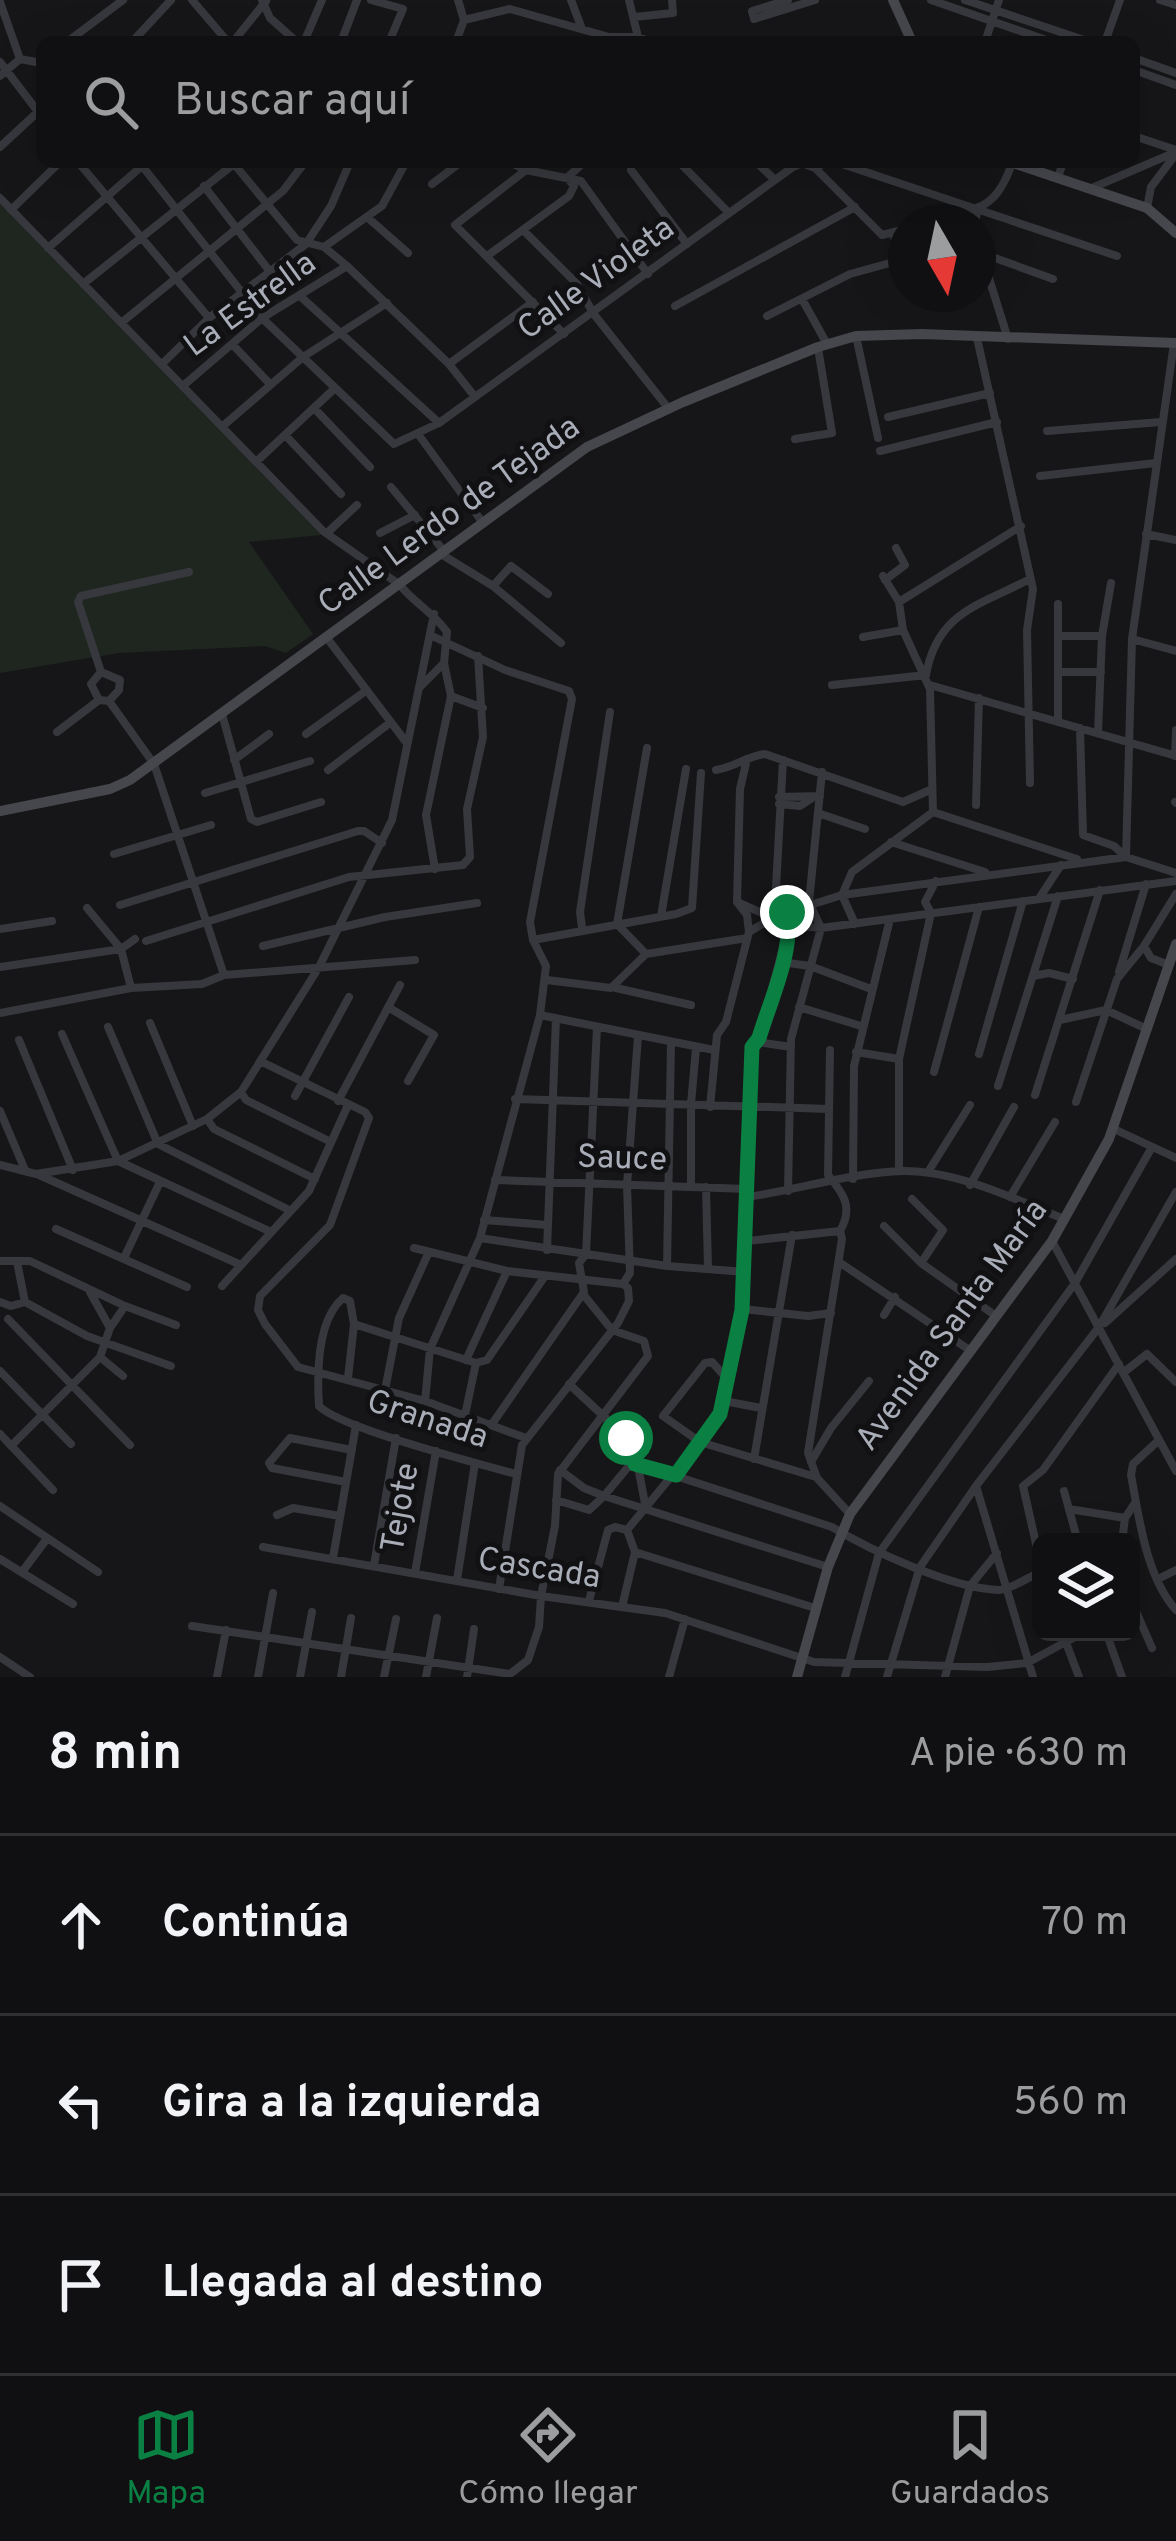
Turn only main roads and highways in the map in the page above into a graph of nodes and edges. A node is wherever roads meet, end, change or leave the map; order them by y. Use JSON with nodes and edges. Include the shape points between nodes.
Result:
{"nodes":[{"id":1,"x":893,"y":0,"type":"edge"},
{"id":2,"x":909,"y":36,"type":"edge"},
{"id":3,"x":1029,"y":168,"type":"edge"},
{"id":4,"x":1176,"y":233,"type":"edge"},
{"id":5,"x":1175,"y":344,"type":"edge"},
{"id":6,"x":0,"y":811,"type":"edge"},
{"id":7,"x":1176,"y":944,"type":"edge"},
{"id":8,"x":797,"y":1677,"type":"edge"}],
"edges":[{"from":1,"to":2,"type":"main road"},
{"from":3,"to":4,"type":"main road","via":[[1147,208]]},
{"from":5,"to":6,"type":"main road","name":"Calle Lerdo de Tejada","via":[[922,334],[822,345],[587,446],[110,789]]},
{"from":7,"to":8,"type":"main road","name":"Avenida Santa María","via":[[1114,1129],[1052,1241],[850,1514]]}]}
